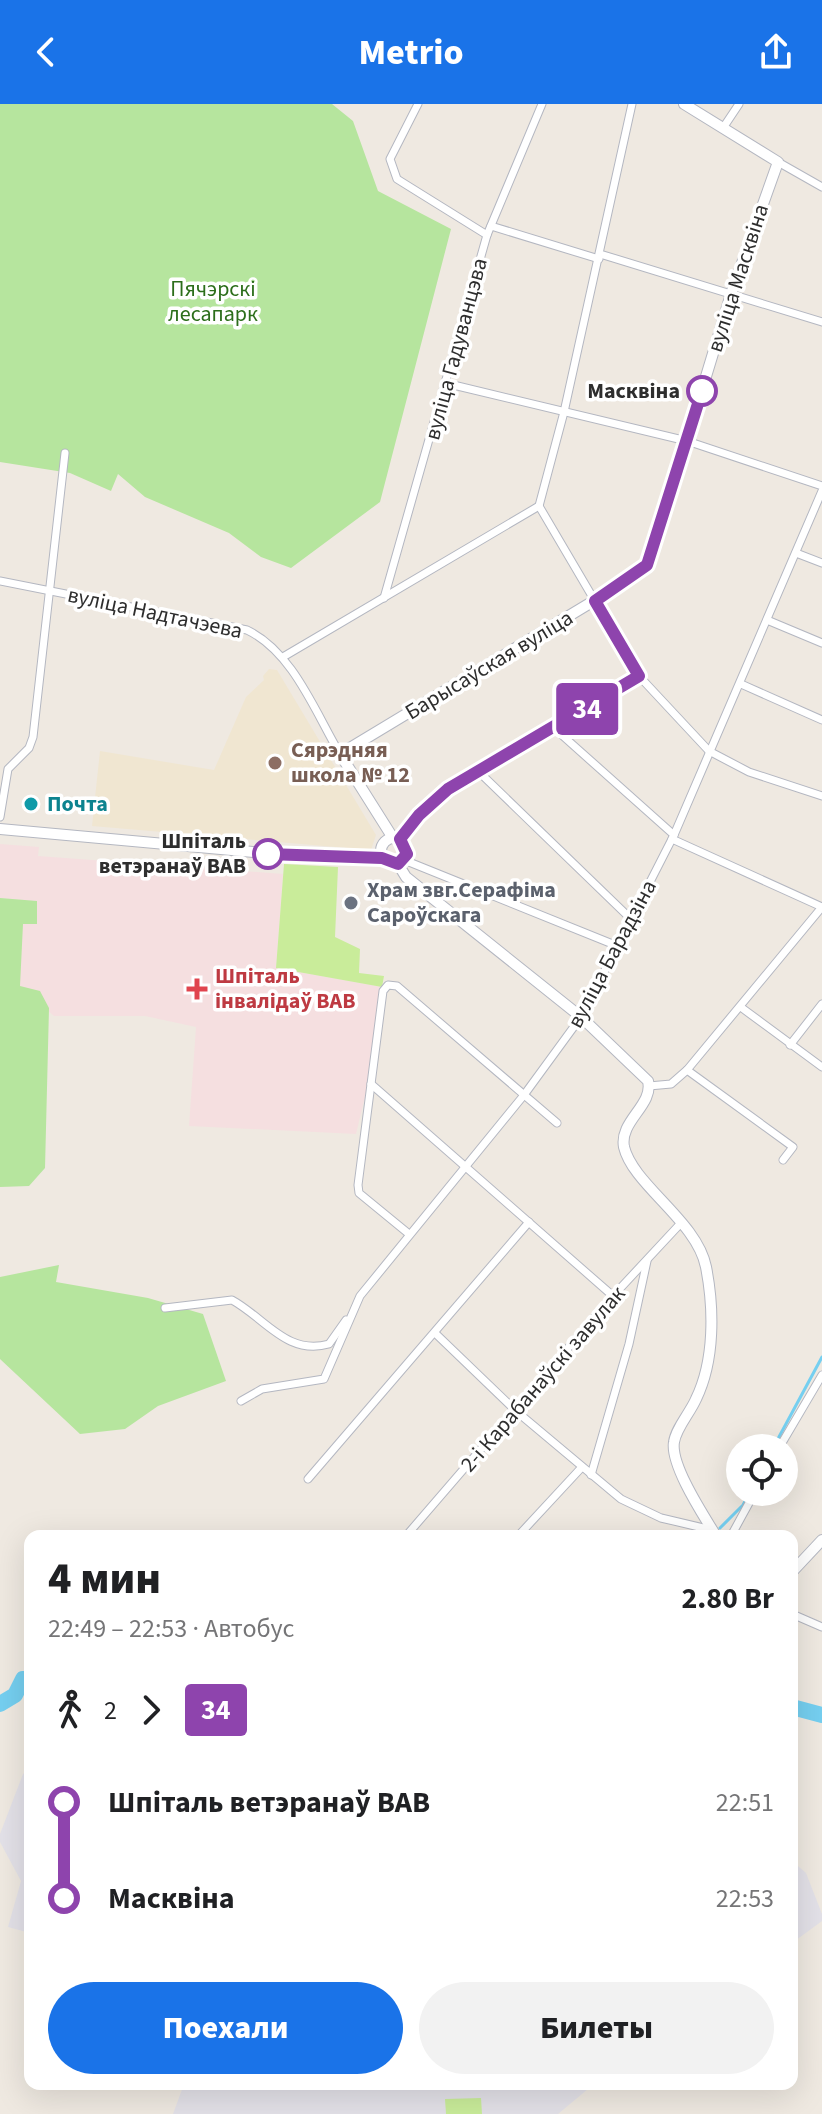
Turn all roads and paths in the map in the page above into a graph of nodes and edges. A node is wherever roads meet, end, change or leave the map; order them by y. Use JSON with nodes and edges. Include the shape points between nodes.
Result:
{"nodes":[{"id":1,"x":417,"y":104,"type":"edge"},
{"id":2,"x":542,"y":104,"type":"edge"},
{"id":3,"x":632,"y":104,"type":"edge"},
{"id":4,"x":684,"y":104,"type":"edge"},
{"id":5,"x":739,"y":104,"type":"edge"},
{"id":6,"x":723,"y":128,"type":"junction"},
{"id":7,"x":778,"y":162,"type":"junction"},
{"id":8,"x":822,"y":187,"type":"edge"},
{"id":9,"x":491,"y":226,"type":"junction"},
{"id":10,"x":487,"y":235,"type":"junction"},
{"id":11,"x":599,"y":257,"type":"junction"},
{"id":12,"x":731,"y":294,"type":"junction"},
{"id":13,"x":822,"y":322,"type":"edge"},
{"id":14,"x":445,"y":383,"type":"junction"},
{"id":15,"x":564,"y":412,"type":"junction"},
{"id":16,"x":687,"y":441,"type":"junction"},
{"id":17,"x":65,"y":453,"type":"dead end"},
{"id":18,"x":822,"y":488,"type":"edge"},
{"id":19,"x":539,"y":506,"type":"junction"},
{"id":20,"x":796,"y":553,"type":"junction"},
{"id":21,"x":822,"y":563,"type":"edge"},
{"id":22,"x":0,"y":581,"type":"edge"},
{"id":23,"x":49,"y":590,"type":"junction"},
{"id":24,"x":384,"y":598,"type":"junction"},
{"id":25,"x":595,"y":601,"type":"junction"},
{"id":26,"x":767,"y":620,"type":"junction"},
{"id":27,"x":822,"y":643,"type":"edge"},
{"id":28,"x":283,"y":657,"type":"junction"},
{"id":29,"x":639,"y":676,"type":"junction"},
{"id":30,"x":741,"y":684,"type":"junction"},
{"id":31,"x":822,"y":720,"type":"edge"},
{"id":32,"x":554,"y":728,"type":"junction"},
{"id":33,"x":709,"y":751,"type":"junction"},
{"id":34,"x":340,"y":754,"type":"junction"},
{"id":35,"x":478,"y":771,"type":"junction"},
{"id":36,"x":822,"y":796,"type":"edge"},
{"id":37,"x":0,"y":817,"type":"edge"},
{"id":38,"x":0,"y":829,"type":"edge"},
{"id":39,"x":673,"y":837,"type":"junction"},
{"id":40,"x":396,"y":839,"type":"junction"},
{"id":41,"x":382,"y":858,"type":"junction"},
{"id":42,"x":401,"y":862,"type":"junction"},
{"id":43,"x":822,"y":907,"type":"edge"},
{"id":44,"x":633,"y":921,"type":"junction"},
{"id":45,"x":620,"y":947,"type":"junction"},
{"id":46,"x":822,"y":1004,"type":"edge"},
{"id":47,"x":742,"y":1008,"type":"junction"},
{"id":48,"x":581,"y":1017,"type":"junction"},
{"id":49,"x":790,"y":1045,"type":"junction"},
{"id":50,"x":822,"y":1067,"type":"edge"},
{"id":51,"x":687,"y":1070,"type":"junction"},
{"id":52,"x":371,"y":1084,"type":"junction"},
{"id":53,"x":649,"y":1086,"type":"junction"},
{"id":54,"x":524,"y":1095,"type":"junction"},
{"id":55,"x":557,"y":1123,"type":"dead end"},
{"id":56,"x":783,"y":1160,"type":"dead end"},
{"id":57,"x":466,"y":1168,"type":"junction"},
{"id":58,"x":529,"y":1222,"type":"junction"},
{"id":59,"x":681,"y":1223,"type":"junction"},
{"id":60,"x":409,"y":1234,"type":"junction"},
{"id":61,"x":647,"y":1261,"type":"junction"},
{"id":62,"x":613,"y":1296,"type":"junction"},
{"id":63,"x":165,"y":1308,"type":"dead end"},
{"id":64,"x":352,"y":1312,"type":"junction"},
{"id":65,"x":436,"y":1334,"type":"junction"},
{"id":66,"x":822,"y":1375,"type":"edge"},
{"id":67,"x":241,"y":1401,"type":"dead end"},
{"id":68,"x":516,"y":1411,"type":"junction"},
{"id":69,"x":787,"y":1434,"type":"edge"},
{"id":70,"x":582,"y":1467,"type":"junction"},
{"id":71,"x":591,"y":1475,"type":"junction"},
{"id":72,"x":308,"y":1479,"type":"dead end"},
{"id":73,"x":747,"y":1506,"type":"edge"},
{"id":74,"x":411,"y":1530,"type":"edge"},
{"id":75,"x":524,"y":1530,"type":"edge"},
{"id":76,"x":704,"y":1530,"type":"edge"},
{"id":77,"x":712,"y":1530,"type":"edge"},
{"id":78,"x":734,"y":1530,"type":"edge"},
{"id":79,"x":822,"y":1540,"type":"edge"},
{"id":80,"x":798,"y":1566,"type":"edge"},
{"id":81,"x":798,"y":1617,"type":"edge"},
{"id":82,"x":822,"y":1627,"type":"edge"}],
"edges":[{"from":1,"to":10,"type":"street","via":[[390,159],[397,179]]},
{"from":2,"to":9,"type":"street","name":"вуліца Гадуванцэва"},
{"from":3,"to":11,"type":"street"},
{"from":4,"to":6,"type":"main road"},
{"from":5,"to":6,"type":"street"},
{"from":6,"to":7,"type":"main road"},
{"from":7,"to":8,"type":"street"},
{"from":7,"to":12,"type":"main road","name":"вуліца Масквіна"},
{"from":9,"to":10,"type":"street","name":"вуліца Гадуванцэва"},
{"from":9,"to":11,"type":"street"},
{"from":10,"to":14,"type":"street","name":"вуліца Гадуванцэва"},
{"from":11,"to":12,"type":"street"},
{"from":11,"to":15,"type":"street"},
{"from":12,"to":13,"type":"street"},
{"from":12,"to":16,"type":"main road","name":"вуліца Масквіна"},
{"from":14,"to":15,"type":"street"},
{"from":14,"to":24,"type":"street","name":"вуліца Гадуванцэва"},
{"from":15,"to":16,"type":"street"},
{"from":15,"to":19,"type":"street"},
{"from":16,"to":18,"type":"street"},
{"from":16,"to":25,"type":"main road","name":"Барысаўская вуліца","via":[[647,565]]},
{"from":17,"to":23,"type":"street"},
{"from":18,"to":20,"type":"street","name":"вуліца Барадзіна"},
{"from":19,"to":24,"type":"street"},
{"from":19,"to":25,"type":"street"},
{"from":20,"to":21,"type":"street"},
{"from":20,"to":26,"type":"street","name":"вуліца Барадзіна"},
{"from":22,"to":23,"type":"street","name":"вуліца Надтачэева"},
{"from":23,"to":28,"type":"street","name":"вуліца Надтачэева","via":[[247,630]]},
{"from":23,"to":37,"type":"street","via":[[33,737],[8,769]]},
{"from":24,"to":28,"type":"street"},
{"from":25,"to":29,"type":"street"},
{"from":25,"to":34,"type":"main road","name":"Барысаўская вуліца"},
{"from":26,"to":27,"type":"street"},
{"from":26,"to":30,"type":"street","name":"вуліца Барадзіна"},
{"from":28,"to":34,"type":"street","name":"вуліца Надтачэева"},
{"from":29,"to":32,"type":"street"},
{"from":29,"to":33,"type":"street"},
{"from":30,"to":31,"type":"street"},
{"from":30,"to":33,"type":"street","name":"вуліца Барадзіна"},
{"from":32,"to":35,"type":"street"},
{"from":32,"to":39,"type":"street"},
{"from":33,"to":36,"type":"street","via":[[749,772]]},
{"from":33,"to":39,"type":"street","name":"вуліца Барадзіна"},
{"from":34,"to":40,"type":"main road","name":"вуліца Надтачэева"},
{"from":35,"to":40,"type":"street"},
{"from":35,"to":44,"type":"street"},
{"from":38,"to":41,"type":"main road","via":[[298,856]]},
{"from":39,"to":43,"type":"street"},
{"from":39,"to":44,"type":"street","name":"вуліца Барадзіна"},
{"from":40,"to":41,"type":"main road","via":[[382,845]]},
{"from":40,"to":42,"type":"main road","via":[[407,848]]},
{"from":41,"to":42,"type":"main road"},
{"from":42,"to":45,"type":"street"},
{"from":42,"to":48,"type":"main road","via":[[406,877]]},
{"from":43,"to":47,"type":"street"},
{"from":44,"to":45,"type":"street","name":"вуліца Барадзіна"},
{"from":45,"to":48,"type":"street","name":"вуліца Барадзіна"},
{"from":46,"to":49,"type":"street"},
{"from":47,"to":49,"type":"street"},
{"from":47,"to":51,"type":"street"},
{"from":48,"to":53,"type":"main road","via":[[642,1073]]},
{"from":48,"to":54,"type":"street","name":"вуліца Барадзіна"},
{"from":49,"to":50,"type":"street"},
{"from":51,"to":53,"type":"street","via":[[671,1084]]},
{"from":51,"to":56,"type":"street","via":[[793,1147]]},
{"from":52,"to":54,"type":"street","via":[[388,985],[397,986]]},
{"from":52,"to":57,"type":"street"},
{"from":52,"to":60,"type":"street","via":[[359,1193]]},
{"from":53,"to":59,"type":"main road","via":[[626,1129],[624,1146]]},
{"from":54,"to":55,"type":"street"},
{"from":54,"to":57,"type":"street","name":"вуліца Барадзіна"},
{"from":57,"to":58,"type":"street"},
{"from":57,"to":60,"type":"street","name":"вуліца Барадзіна"},
{"from":58,"to":62,"type":"street"},
{"from":58,"to":65,"type":"street"},
{"from":59,"to":61,"type":"street","name":"2-і Карабанаўскі завулак"},
{"from":59,"to":77,"type":"main road","via":[[700,1246],[712,1318],[705,1373],[674,1441],[675,1456]]},
{"from":60,"to":64,"type":"street","name":"вуліца Барадзіна"},
{"from":61,"to":62,"type":"street","name":"2-і Карабанаўскі завулак"},
{"from":61,"to":71,"type":"street"},
{"from":62,"to":68,"type":"street","name":"2-і Карабанаўскі завулак"},
{"from":63,"to":64,"type":"street","via":[[232,1300],[273,1332],[308,1348],[329,1344]]},
{"from":64,"to":67,"type":"street","name":"вуліца Барадзіна","via":[[324,1379],[262,1389]]},
{"from":65,"to":68,"type":"street"},
{"from":65,"to":72,"type":"street"},
{"from":66,"to":69,"type":"street"},
{"from":68,"to":70,"type":"street"},
{"from":68,"to":74,"type":"street","name":"2-і Карабанаўскі завулак"},
{"from":70,"to":71,"type":"street"},
{"from":70,"to":75,"type":"street"},
{"from":71,"to":76,"type":"street","via":[[642,1511]]},
{"from":73,"to":78,"type":"street"},
{"from":79,"to":80,"type":"main road"},
{"from":81,"to":82,"type":"street"}]}
